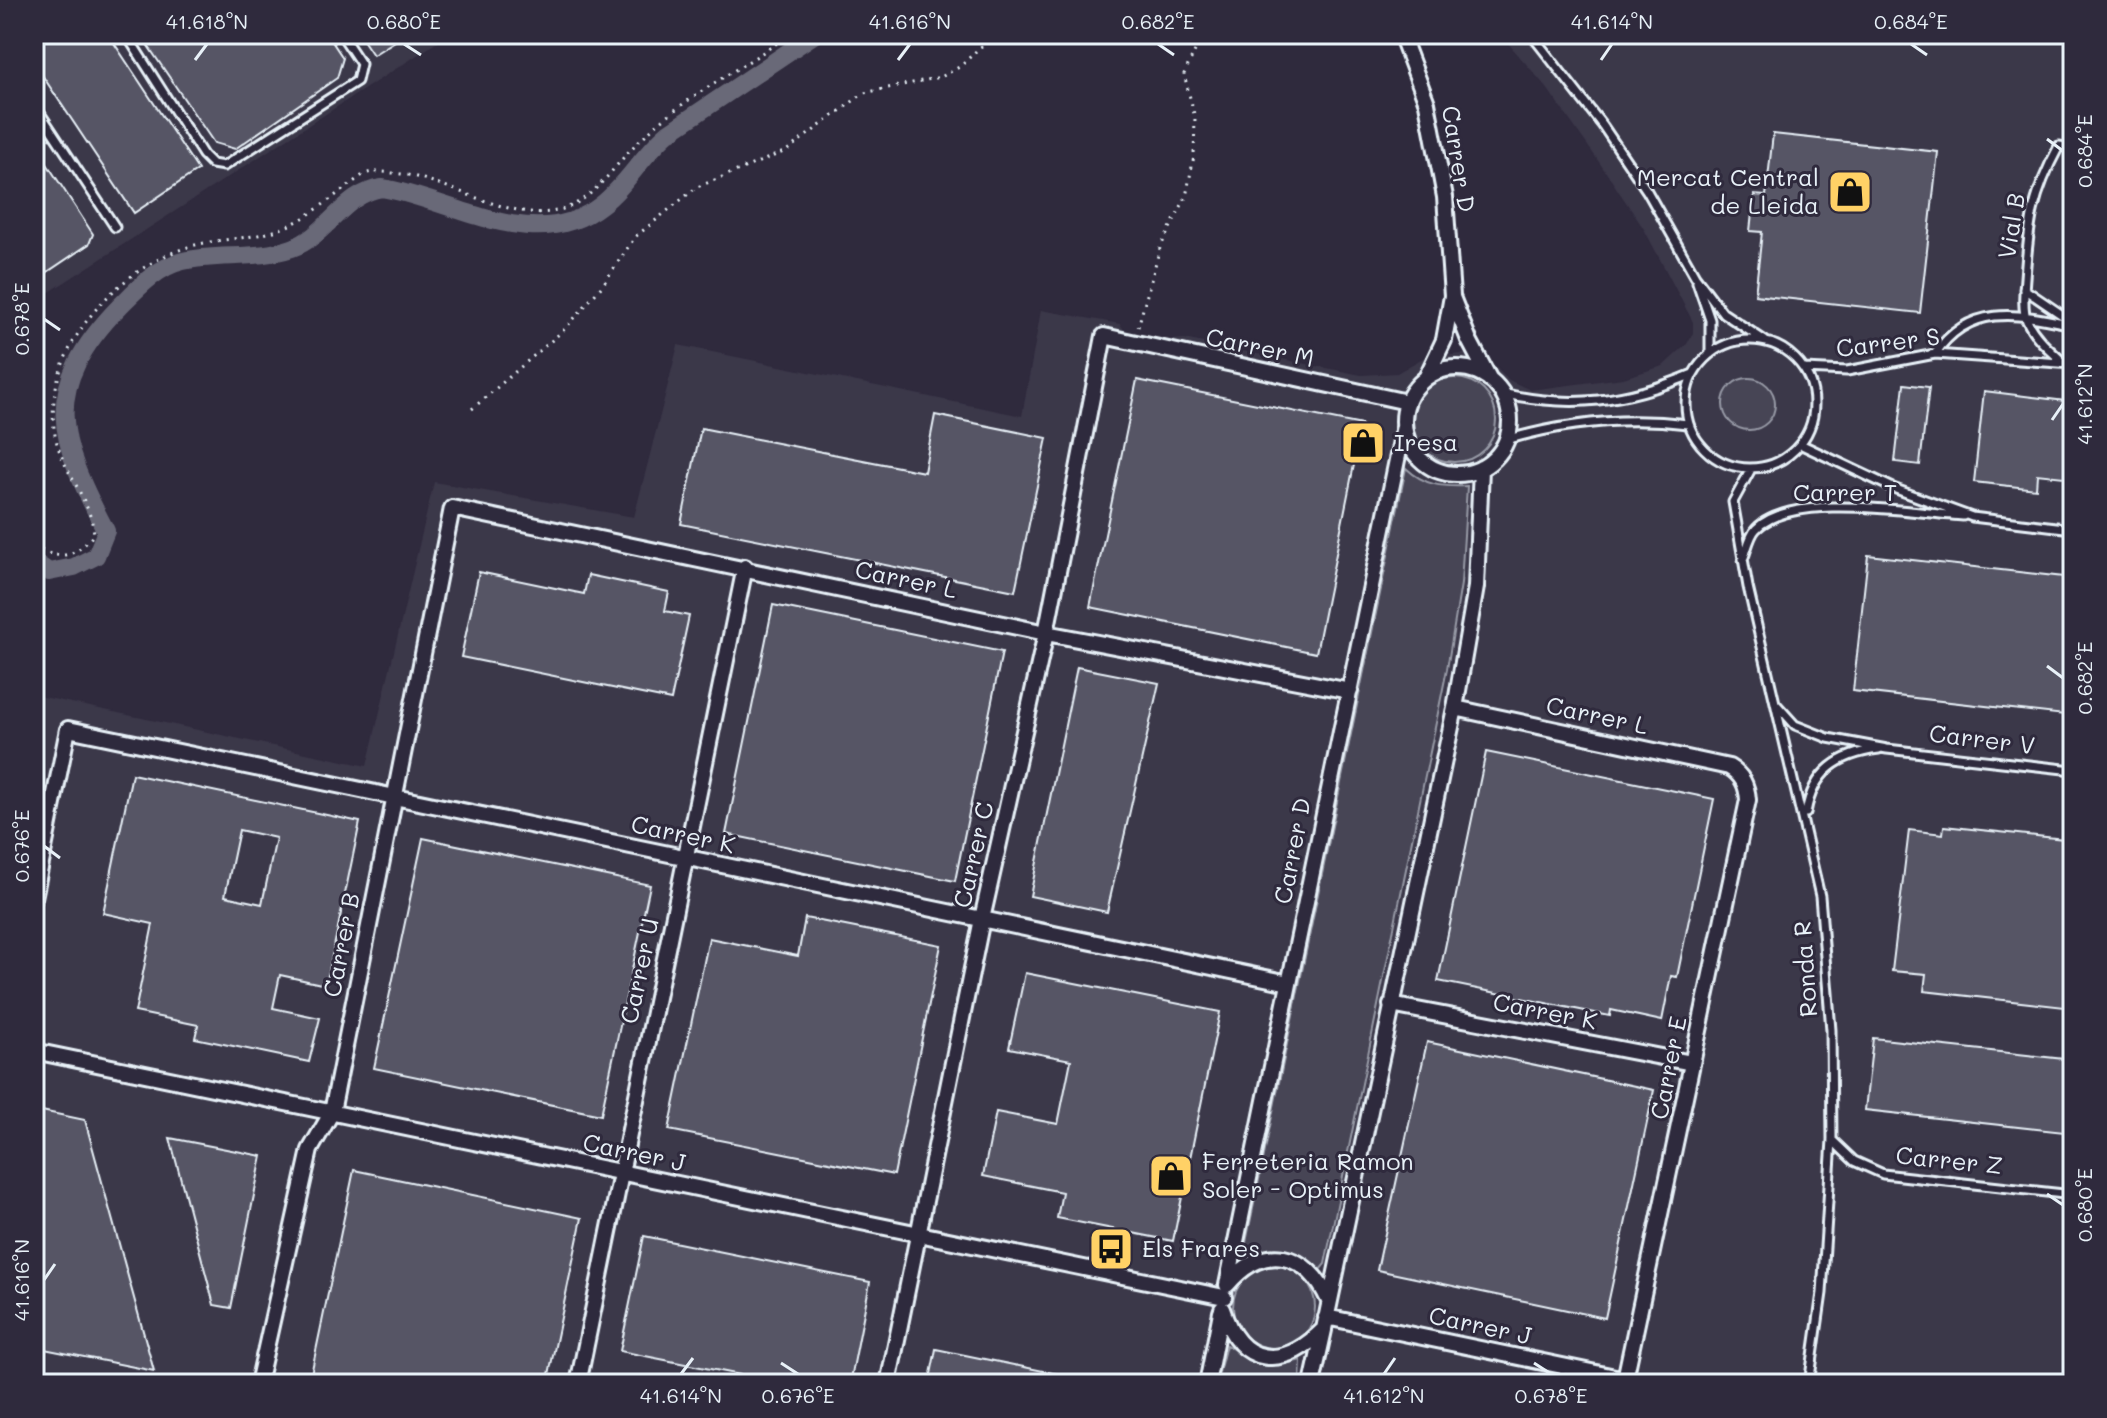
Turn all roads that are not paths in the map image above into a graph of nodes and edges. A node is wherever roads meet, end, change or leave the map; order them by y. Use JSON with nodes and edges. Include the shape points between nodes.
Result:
{"nodes":[{"id":1,"x":126,"y":34,"type":"edge"},
{"id":2,"x":341,"y":34,"type":"edge"},
{"id":3,"x":1401,"y":34,"type":"edge"},
{"id":4,"x":1531,"y":34,"type":"edge"},
{"id":5,"x":34,"y":104,"type":"edge"},
{"id":6,"x":2073,"y":148,"type":"edge"},
{"id":7,"x":115,"y":227,"type":"dead end"},
{"id":8,"x":1695,"y":276,"type":"junction"},
{"id":9,"x":2024,"y":289,"type":"junction"},
{"id":10,"x":1452,"y":296,"type":"junction"},
{"id":11,"x":2025,"y":318,"type":"junction"},
{"id":12,"x":2073,"y":323,"type":"edge"},
{"id":13,"x":1104,"y":336,"type":"joint"},
{"id":14,"x":1766,"y":342,"type":"junction"},
{"id":15,"x":1710,"y":354,"type":"junction"},
{"id":16,"x":1935,"y":354,"type":"junction"},
{"id":17,"x":2069,"y":364,"type":"edge"},
{"id":18,"x":1804,"y":369,"type":"junction"},
{"id":19,"x":1693,"y":374,"type":"junction"},
{"id":20,"x":1426,"y":378,"type":"junction"},
{"id":21,"x":1490,"y":380,"type":"junction"},
{"id":22,"x":1501,"y":393,"type":"junction"},
{"id":23,"x":1407,"y":402,"type":"junction"},
{"id":24,"x":1688,"y":424,"type":"junction"},
{"id":25,"x":1404,"y":426,"type":"junction"},
{"id":26,"x":1506,"y":440,"type":"junction"},
{"id":27,"x":1800,"y":444,"type":"junction"},
{"id":28,"x":1481,"y":468,"type":"junction"},
{"id":29,"x":1751,"y":469,"type":"junction"},
{"id":30,"x":452,"y":508,"type":"joint"},
{"id":31,"x":1972,"y":517,"type":"junction"},
{"id":32,"x":2073,"y":529,"type":"edge"},
{"id":33,"x":1743,"y":559,"type":"junction"},
{"id":34,"x":745,"y":567,"type":"junction"},
{"id":35,"x":1046,"y":633,"type":"junction"},
{"id":36,"x":1350,"y":691,"type":"junction"},
{"id":37,"x":1774,"y":701,"type":"junction"},
{"id":38,"x":1455,"y":708,"type":"junction"},
{"id":39,"x":1887,"y":749,"type":"junction"},
{"id":40,"x":1729,"y":767,"type":"joint"},
{"id":41,"x":2073,"y":770,"type":"edge"},
{"id":42,"x":393,"y":796,"type":"junction"},
{"id":43,"x":1805,"y":819,"type":"junction"},
{"id":44,"x":686,"y":858,"type":"junction"},
{"id":45,"x":34,"y":898,"type":"edge"},
{"id":46,"x":982,"y":919,"type":"junction"},
{"id":47,"x":1289,"y":983,"type":"junction"},
{"id":48,"x":1391,"y":1005,"type":"junction"},
{"id":49,"x":34,"y":1051,"type":"edge"},
{"id":50,"x":1692,"y":1063,"type":"junction"},
{"id":51,"x":332,"y":1112,"type":"junction"},
{"id":52,"x":1832,"y":1140,"type":"junction"},
{"id":53,"x":621,"y":1173,"type":"junction"},
{"id":54,"x":2073,"y":1195,"type":"edge"},
{"id":55,"x":920,"y":1233,"type":"junction"},
{"id":56,"x":1224,"y":1297,"type":"junction"},
{"id":57,"x":1329,"y":1301,"type":"junction"},
{"id":58,"x":1325,"y":1323,"type":"junction"},
{"id":59,"x":34,"y":1379,"type":"edge"},
{"id":60,"x":1624,"y":1382,"type":"edge"},
{"id":61,"x":56,"y":1384,"type":"edge"},
{"id":62,"x":258,"y":1384,"type":"edge"},
{"id":63,"x":578,"y":1384,"type":"edge"},
{"id":64,"x":888,"y":1384,"type":"edge"},
{"id":65,"x":1207,"y":1384,"type":"edge"},
{"id":66,"x":1312,"y":1384,"type":"edge"},
{"id":67,"x":1809,"y":1384,"type":"edge"}],
"edges":[{"from":1,"to":2,"type":"lane","via":[[203,155],[224,166],[357,81],[361,64]]},
{"from":3,"to":10,"type":"street","name":"Carrer D","via":[[1427,103],[1445,197]]},
{"from":4,"to":8,"type":"lane","via":[[1639,178]]},
{"from":5,"to":7,"type":"lane"},
{"from":6,"to":9,"type":"lane","name":"Vial B","via":[[2059,146],[2040,181],[2029,219]]},
{"from":8,"to":14,"type":"lane","via":[[1723,313]]},
{"from":8,"to":15,"type":"lane","via":[[1710,320]]},
{"from":9,"to":11,"type":"lane","name":"Vial B"},
{"from":9,"to":12,"type":"lane"},
{"from":10,"to":20,"type":"street","name":"Carrer D","via":[[1444,340]]},
{"from":10,"to":21,"type":"street","name":"Carrer D"},
{"from":11,"to":12,"type":"lane"},
{"from":11,"to":16,"type":"lane","via":[[1986,315],[1973,320],[1961,325]]},
{"from":11,"to":17,"type":"lane","via":[[2038,340]]},
{"from":13,"to":23,"type":"street","name":"Carrer M"},
{"from":13,"to":35,"type":"street","name":"Carrer C"},
{"from":14,"to":15,"type":"lane","via":[[1736,342]]},
{"from":14,"to":18,"type":"lane"},
{"from":15,"to":19,"type":"lane"},
{"from":16,"to":17,"type":"lane","name":"Carrer S"},
{"from":16,"to":18,"type":"lane","name":"Carrer S","via":[[1847,371]]},
{"from":18,"to":27,"type":"lane","via":[[1814,407]]},
{"from":19,"to":22,"type":"lane","via":[[1602,402],[1546,403]]},
{"from":19,"to":24,"type":"lane","via":[[1687,390]]},
{"from":20,"to":21,"type":"street","via":[[1458,368]]},
{"from":20,"to":23,"type":"street"},
{"from":21,"to":22,"type":"street"},
{"from":22,"to":26,"type":"street","via":[[1508,408]]},
{"from":23,"to":25,"type":"street"},
{"from":24,"to":26,"type":"lane","via":[[1603,420]]},
{"from":24,"to":29,"type":"lane","via":[[1712,457]]},
{"from":25,"to":28,"type":"street","via":[[1417,457],[1431,467],[1447,473]]},
{"from":25,"to":36,"type":"street","name":"Carrer D"},
{"from":26,"to":28,"type":"street"},
{"from":27,"to":29,"type":"lane","via":[[1778,462]]},
{"from":27,"to":31,"type":"lane","name":"Carrer T","via":[[1893,488]]},
{"from":28,"to":38,"type":"street","via":[[1476,587]]},
{"from":29,"to":33,"type":"lane","name":"Ronda R","via":[[1733,502]]},
{"from":30,"to":34,"type":"street","name":"Carrer L"},
{"from":30,"to":42,"type":"street","name":"Carrer B"},
{"from":31,"to":32,"type":"lane","name":"Carrer T"},
{"from":31,"to":33,"type":"lane","name":"Carrer T","via":[[1821,508],[1780,513],[1755,530]]},
{"from":33,"to":37,"type":"lane","name":"Ronda R"},
{"from":34,"to":35,"type":"street","name":"Carrer L"},
{"from":34,"to":44,"type":"street","name":"Carrer U"},
{"from":35,"to":36,"type":"street","name":"Carrer L"},
{"from":35,"to":46,"type":"street","name":"Carrer C"},
{"from":36,"to":47,"type":"street","name":"Carrer D"},
{"from":37,"to":39,"type":"lane","name":"Carrer V","via":[[1799,727]]},
{"from":37,"to":43,"type":"lane","name":"Ronda R"},
{"from":38,"to":40,"type":"street","name":"Carrer L"},
{"from":38,"to":48,"type":"street"},
{"from":39,"to":41,"type":"lane","name":"Carrer V"},
{"from":39,"to":43,"type":"lane","name":"Carrer V","via":[[1857,752],[1827,766],[1809,797]]},
{"from":40,"to":50,"type":"street","name":"Carrer E","via":[[1739,774],[1748,800]]},
{"from":42,"to":44,"type":"street","name":"Carrer K"},
{"from":42,"to":45,"type":"street","name":"Carrer K","via":[[68,729]]},
{"from":42,"to":51,"type":"street","name":"Carrer B"},
{"from":43,"to":52,"type":"lane","name":"Ronda R","via":[[1820,896],[1831,1030]]},
{"from":44,"to":46,"type":"street","name":"Carrer K"},
{"from":44,"to":53,"type":"street","name":"Carrer U"},
{"from":46,"to":47,"type":"street","name":"Carrer K"},
{"from":46,"to":55,"type":"street","name":"Carrer C"},
{"from":47,"to":56,"type":"street","name":"Carrer D"},
{"from":48,"to":50,"type":"street","name":"Carrer K"},
{"from":48,"to":57,"type":"street"},
{"from":49,"to":51,"type":"street","name":"Carrer J"},
{"from":50,"to":60,"type":"street","name":"Carrer E"},
{"from":51,"to":53,"type":"street","name":"Carrer J"},
{"from":51,"to":62,"type":"street","name":"Carrer B","via":[[310,1150]]},
{"from":52,"to":54,"type":"lane","name":"Carrer Z","via":[[1854,1161],[1883,1174]]},
{"from":52,"to":67,"type":"lane","name":"Ronda R","via":[[1822,1293]]},
{"from":53,"to":55,"type":"street","name":"Carrer J"},
{"from":53,"to":63,"type":"street","name":"Carrer U"},
{"from":55,"to":56,"type":"street","name":"Carrer J"},
{"from":55,"to":64,"type":"street","name":"Carrer C"},
{"from":56,"to":57,"type":"street","via":[[1252,1262],[1285,1258],[1313,1275]]},
{"from":56,"to":58,"type":"street","via":[[1236,1340],[1265,1357],[1297,1352]]},
{"from":56,"to":65,"type":"street","name":"Carrer D"},
{"from":57,"to":58,"type":"street"},
{"from":58,"to":60,"type":"street","name":"Carrer J"},
{"from":58,"to":66,"type":"street"},
{"from":59,"to":61,"type":"street"}]}
